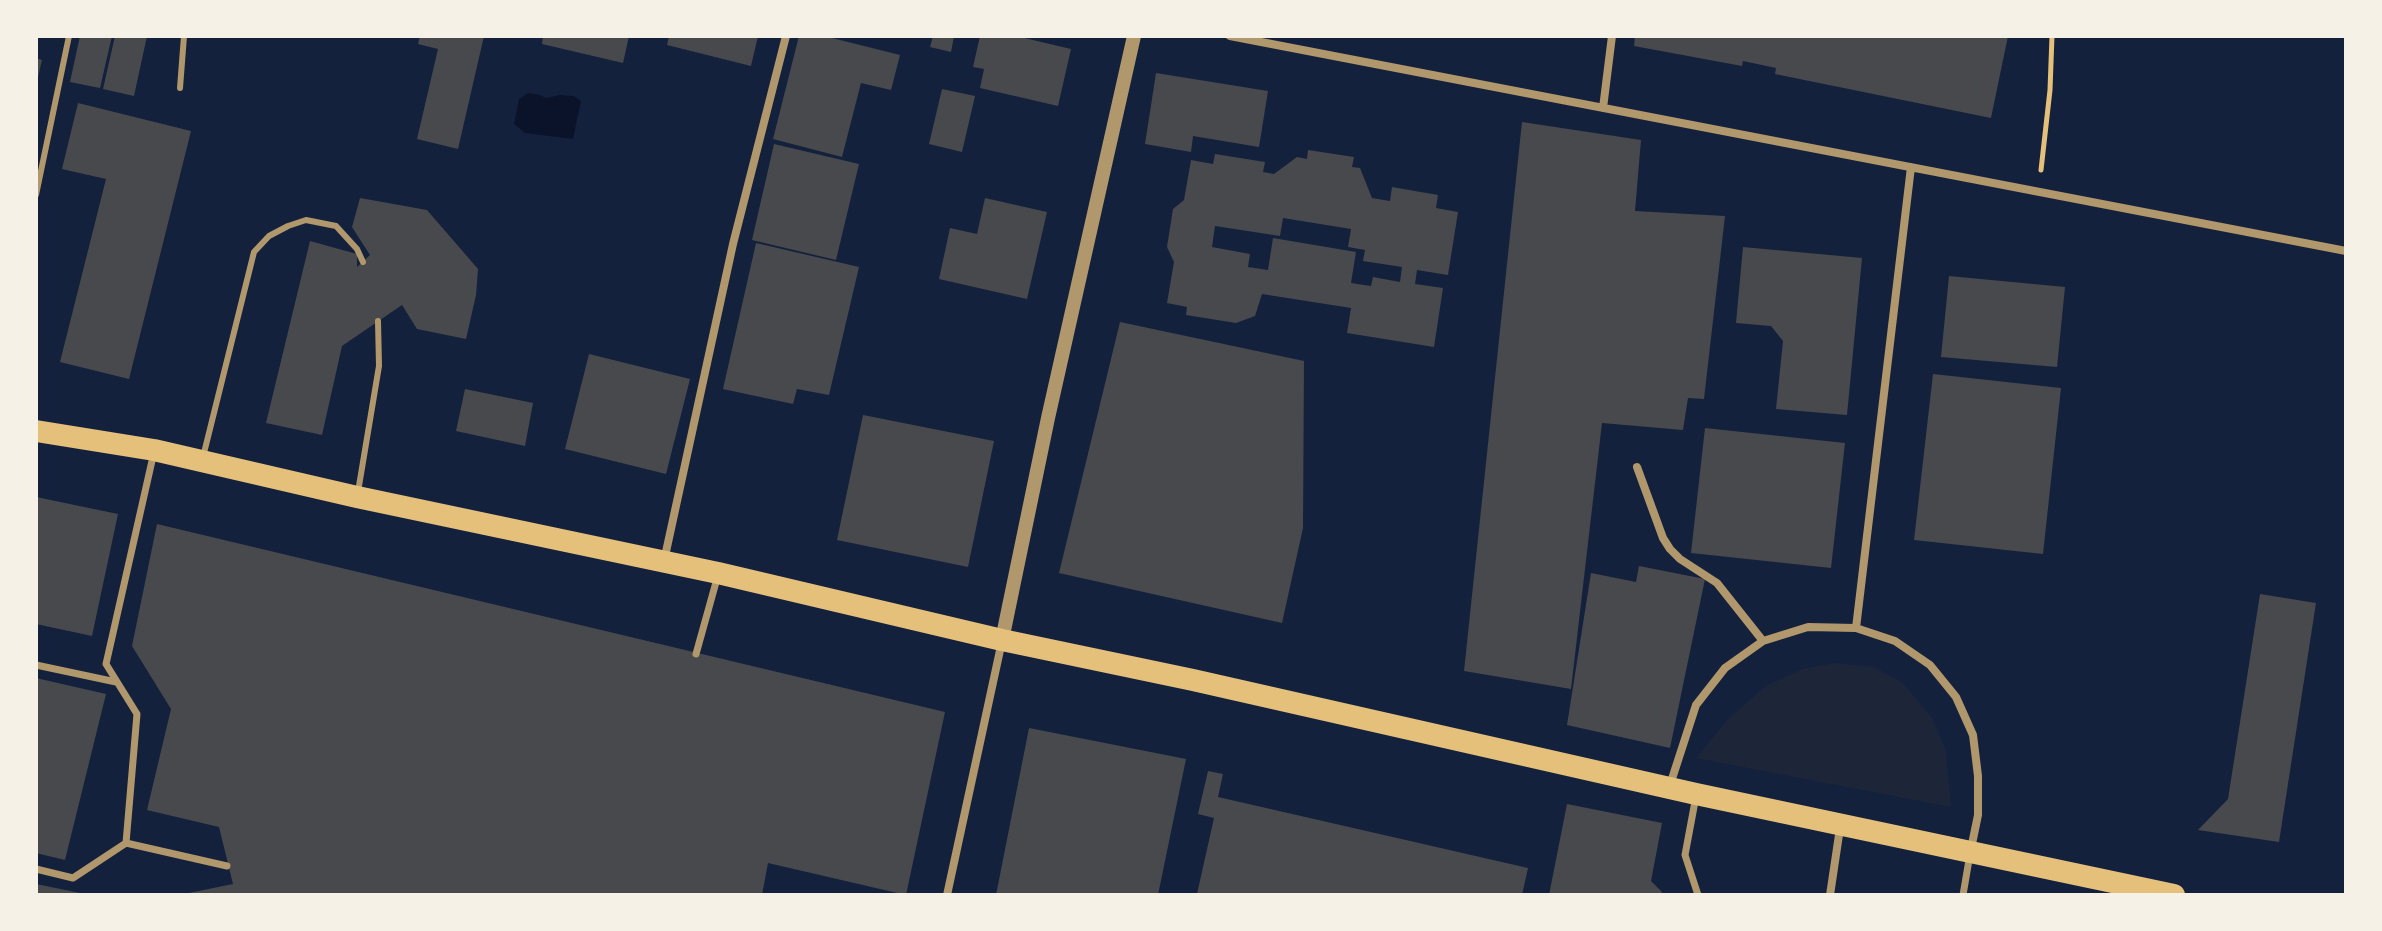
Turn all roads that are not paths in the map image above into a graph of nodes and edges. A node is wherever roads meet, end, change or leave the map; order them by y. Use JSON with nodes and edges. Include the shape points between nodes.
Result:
{"nodes":[{"id":1,"x":69,"y":36,"type":"edge"},
{"id":2,"x":184,"y":36,"type":"edge"},
{"id":3,"x":786,"y":36,"type":"edge"},
{"id":4,"x":1134,"y":36,"type":"edge"},
{"id":5,"x":1230,"y":36,"type":"edge"},
{"id":6,"x":1612,"y":36,"type":"edge"},
{"id":7,"x":180,"y":88,"type":"dead end"},
{"id":8,"x":1603,"y":108,"type":"junction"},
{"id":9,"x":1911,"y":167,"type":"junction"},
{"id":10,"x":36,"y":195,"type":"edge"},
{"id":11,"x":2346,"y":251,"type":"edge"},
{"id":12,"x":363,"y":262,"type":"dead end"},
{"id":13,"x":378,"y":321,"type":"dead end"},
{"id":14,"x":36,"y":431,"type":"edge"},
{"id":15,"x":154,"y":450,"type":"junction"},
{"id":16,"x":202,"y":461,"type":"junction"},
{"id":17,"x":1637,"y":467,"type":"dead end"},
{"id":18,"x":357,"y":497,"type":"junction"},
{"id":19,"x":664,"y":562,"type":"junction"},
{"id":20,"x":718,"y":573,"type":"junction"},
{"id":21,"x":1856,"y":628,"type":"junction"},
{"id":22,"x":1002,"y":640,"type":"junction"},
{"id":23,"x":1763,"y":641,"type":"junction"},
{"id":24,"x":696,"y":654,"type":"dead end"},
{"id":25,"x":36,"y":665,"type":"edge"},
{"id":26,"x":116,"y":682,"type":"junction"},
{"id":27,"x":1669,"y":786,"type":"junction"},
{"id":28,"x":1696,"y":794,"type":"junction"},
{"id":29,"x":1841,"y":823,"type":"junction"},
{"id":30,"x":126,"y":843,"type":"junction"},
{"id":31,"x":1971,"y":850,"type":"junction"},
{"id":32,"x":227,"y":866,"type":"dead end"},
{"id":33,"x":36,"y":869,"type":"edge"},
{"id":34,"x":947,"y":895,"type":"edge"},
{"id":35,"x":1698,"y":895,"type":"edge"},
{"id":36,"x":1830,"y":895,"type":"edge"},
{"id":37,"x":1963,"y":895,"type":"edge"},
{"id":38,"x":2174,"y":895,"type":"edge"}],
"edges":[{"from":1,"to":10,"type":"lane"},
{"from":2,"to":7,"type":"lane"},
{"from":3,"to":19,"type":"street","via":[[733,244]]},
{"from":4,"to":22,"type":"street"},
{"from":5,"to":8,"type":"street"},
{"from":6,"to":8,"type":"street"},
{"from":8,"to":9,"type":"street"},
{"from":9,"to":11,"type":"street"},
{"from":9,"to":21,"type":"street"},
{"from":12,"to":16,"type":"lane","via":[[336,226],[320,221],[288,226],[254,252]]},
{"from":13,"to":18,"type":"lane","via":[[379,366]]},
{"from":14,"to":15,"type":"highway"},
{"from":15,"to":16,"type":"highway"},
{"from":15,"to":26,"type":"street","via":[[106,664]]},
{"from":16,"to":18,"type":"highway"},
{"from":17,"to":23,"type":"street","via":[[1670,549],[1717,583]]},
{"from":18,"to":19,"type":"highway"},
{"from":19,"to":20,"type":"highway"},
{"from":20,"to":22,"type":"highway"},
{"from":20,"to":24,"type":"street"},
{"from":21,"to":23,"type":"street","via":[[1808,627]]},
{"from":21,"to":31,"type":"street","via":[[1907,649],[1930,665],[1956,697],[1973,735],[1978,776]]},
{"from":22,"to":27,"type":"highway"},
{"from":22,"to":34,"type":"street"},
{"from":23,"to":27,"type":"street","via":[[1725,668],[1696,705]]},
{"from":25,"to":26,"type":"street"},
{"from":26,"to":30,"type":"street","via":[[137,714]]},
{"from":27,"to":28,"type":"highway"},
{"from":28,"to":29,"type":"highway"},
{"from":28,"to":35,"type":"street","via":[[1685,855]]},
{"from":29,"to":31,"type":"highway"},
{"from":29,"to":36,"type":"street"},
{"from":30,"to":32,"type":"street"},
{"from":30,"to":33,"type":"street","via":[[73,878]]},
{"from":31,"to":37,"type":"street"},
{"from":31,"to":38,"type":"highway"}]}
